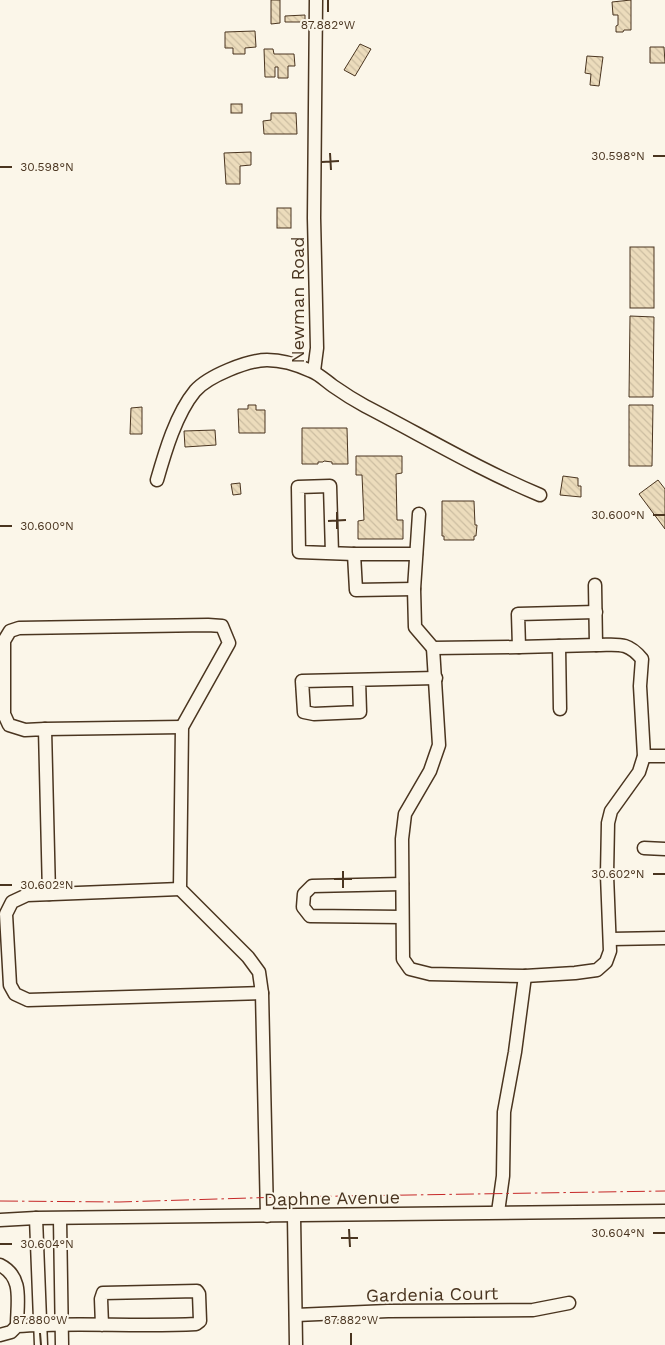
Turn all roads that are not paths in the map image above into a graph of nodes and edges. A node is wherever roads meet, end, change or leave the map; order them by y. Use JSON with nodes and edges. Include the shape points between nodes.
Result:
{"nodes":[{"id":1,"x":316,"y":0,"type":"edge"},
{"id":2,"x":314,"y":371,"type":"junction"},
{"id":3,"x":157,"y":480,"type":"dead end"},
{"id":4,"x":540,"y":495,"type":"dead end"},
{"id":5,"x":419,"y":514,"type":"dead end"},
{"id":6,"x":332,"y":553,"type":"junction"},
{"id":7,"x":354,"y":554,"type":"junction"},
{"id":8,"x":416,"y":554,"type":"junction"},
{"id":9,"x":595,"y":585,"type":"dead end"},
{"id":10,"x":414,"y":589,"type":"junction"},
{"id":11,"x":596,"y":612,"type":"junction"},
{"id":12,"x":596,"y":645,"type":"junction"},
{"id":13,"x":559,"y":646,"type":"junction"},
{"id":14,"x":518,"y":647,"type":"junction"},
{"id":15,"x":433,"y":648,"type":"junction"},
{"id":16,"x":436,"y":678,"type":"junction"},
{"id":17,"x":359,"y":680,"type":"junction"},
{"id":18,"x":560,"y":709,"type":"dead end"},
{"id":19,"x":182,"y":727,"type":"junction"},
{"id":20,"x":45,"y":729,"type":"junction"},
{"id":21,"x":644,"y":756,"type":"junction"},
{"id":22,"x":665,"y":756,"type":"edge"},
{"id":23,"x":644,"y":848,"type":"dead end"},
{"id":24,"x":665,"y":849,"type":"edge"},
{"id":25,"x":402,"y":884,"type":"junction"},
{"id":26,"x":180,"y":889,"type":"junction"},
{"id":27,"x":49,"y":894,"type":"junction"},
{"id":28,"x":402,"y":917,"type":"junction"},
{"id":29,"x":665,"y":938,"type":"edge"},
{"id":30,"x":611,"y":939,"type":"junction"},
{"id":31,"x":525,"y":976,"type":"junction"},
{"id":32,"x":262,"y":993,"type":"junction"},
{"id":33,"x":665,"y":1211,"type":"edge"},
{"id":34,"x":498,"y":1212,"type":"junction"},
{"id":35,"x":267,"y":1216,"type":"junction"},
{"id":36,"x":294,"y":1216,"type":"junction"},
{"id":37,"x":36,"y":1218,"type":"junction"},
{"id":38,"x":60,"y":1219,"type":"junction"},
{"id":39,"x":0,"y":1220,"type":"edge"},
{"id":40,"x":0,"y":1265,"type":"edge"},
{"id":41,"x":569,"y":1303,"type":"dead end"},
{"id":42,"x":296,"y":1315,"type":"junction"},
{"id":43,"x":40,"y":1324,"type":"junction"},
{"id":44,"x":62,"y":1324,"type":"junction"},
{"id":45,"x":102,"y":1325,"type":"junction"},
{"id":46,"x":18,"y":1326,"type":"junction"},
{"id":47,"x":0,"y":1335,"type":"edge"},
{"id":48,"x":40,"y":1345,"type":"edge"},
{"id":49,"x":62,"y":1345,"type":"edge"},
{"id":50,"x":296,"y":1345,"type":"edge"}],
"edges":[{"from":1,"to":2,"type":"street","name":"Newman Road","via":[[314,218],[317,348]]},
{"from":2,"to":3,"type":"street","via":[[280,362],[258,361],[216,376],[196,389],[182,410]]},
{"from":2,"to":4,"type":"street","name":"Newman Road","via":[[352,399],[508,482]]},
{"from":5,"to":8,"type":"street"},
{"from":6,"to":6,"type":"street","via":[[300,552],[298,488],[330,486]]},
{"from":6,"to":7,"type":"street"},
{"from":7,"to":8,"type":"street"},
{"from":7,"to":10,"type":"street","via":[[356,590]]},
{"from":8,"to":10,"type":"street"},
{"from":9,"to":11,"type":"street"},
{"from":10,"to":15,"type":"street","via":[[415,627]]},
{"from":11,"to":12,"type":"street"},
{"from":11,"to":14,"type":"street","via":[[518,614]]},
{"from":12,"to":13,"type":"street"},
{"from":12,"to":21,"type":"street","via":[[624,645],[642,659],[640,686]]},
{"from":13,"to":14,"type":"street"},
{"from":13,"to":18,"type":"street"},
{"from":14,"to":15,"type":"street"},
{"from":15,"to":16,"type":"street"},
{"from":16,"to":17,"type":"street"},
{"from":16,"to":25,"type":"street","via":[[439,745],[430,771],[406,814],[402,839]]},
{"from":17,"to":17,"type":"street","via":[[302,681],[304,712],[360,712]]},
{"from":19,"to":20,"type":"street"},
{"from":19,"to":20,"type":"street","via":[[229,643],[222,626],[10,630],[4,641],[4,714],[9,725],[25,730]]},
{"from":19,"to":26,"type":"street"},
{"from":20,"to":27,"type":"street"},
{"from":21,"to":22,"type":"street"},
{"from":21,"to":30,"type":"street","via":[[639,772],[611,811],[608,823]]},
{"from":23,"to":24,"type":"street"},
{"from":25,"to":28,"type":"street"},
{"from":25,"to":28,"type":"street","via":[[312,886],[304,894],[303,907],[310,916]]},
{"from":26,"to":27,"type":"street"},
{"from":26,"to":32,"type":"street","via":[[248,957],[259,972]]},
{"from":27,"to":32,"type":"street","via":[[27,895],[12,902],[6,914],[10,985],[15,994],[28,1000]]},
{"from":28,"to":31,"type":"street","via":[[403,959],[410,969],[430,974]]},
{"from":29,"to":30,"type":"street"},
{"from":30,"to":31,"type":"street","via":[[606,962],[597,970]]},
{"from":31,"to":34,"type":"street","via":[[504,1112],[503,1176]]},
{"from":32,"to":35,"type":"street"},
{"from":33,"to":34,"type":"street","name":"Daphne Avenue"},
{"from":34,"to":36,"type":"street","name":"Daphne Avenue"},
{"from":35,"to":36,"type":"street","name":"Daphne Avenue"},
{"from":35,"to":38,"type":"street","name":"Daphne Avenue"},
{"from":36,"to":42,"type":"street"},
{"from":37,"to":38,"type":"street","name":"Daphne Avenue"},
{"from":37,"to":39,"type":"street","name":"Daphne Avenue"},
{"from":37,"to":43,"type":"street"},
{"from":38,"to":44,"type":"street"},
{"from":40,"to":46,"type":"street","via":[[9,1270],[16,1280]]},
{"from":41,"to":42,"type":"street","name":"Gardenia Court","via":[[533,1310]]},
{"from":42,"to":50,"type":"street"},
{"from":43,"to":44,"type":"street"},
{"from":43,"to":46,"type":"street"},
{"from":43,"to":48,"type":"street"},
{"from":44,"to":45,"type":"street"},
{"from":44,"to":49,"type":"street"},
{"from":45,"to":45,"type":"street","via":[[196,1324],[200,1321],[199,1294],[196,1291],[103,1294]]},
{"from":46,"to":47,"type":"street"}]}
